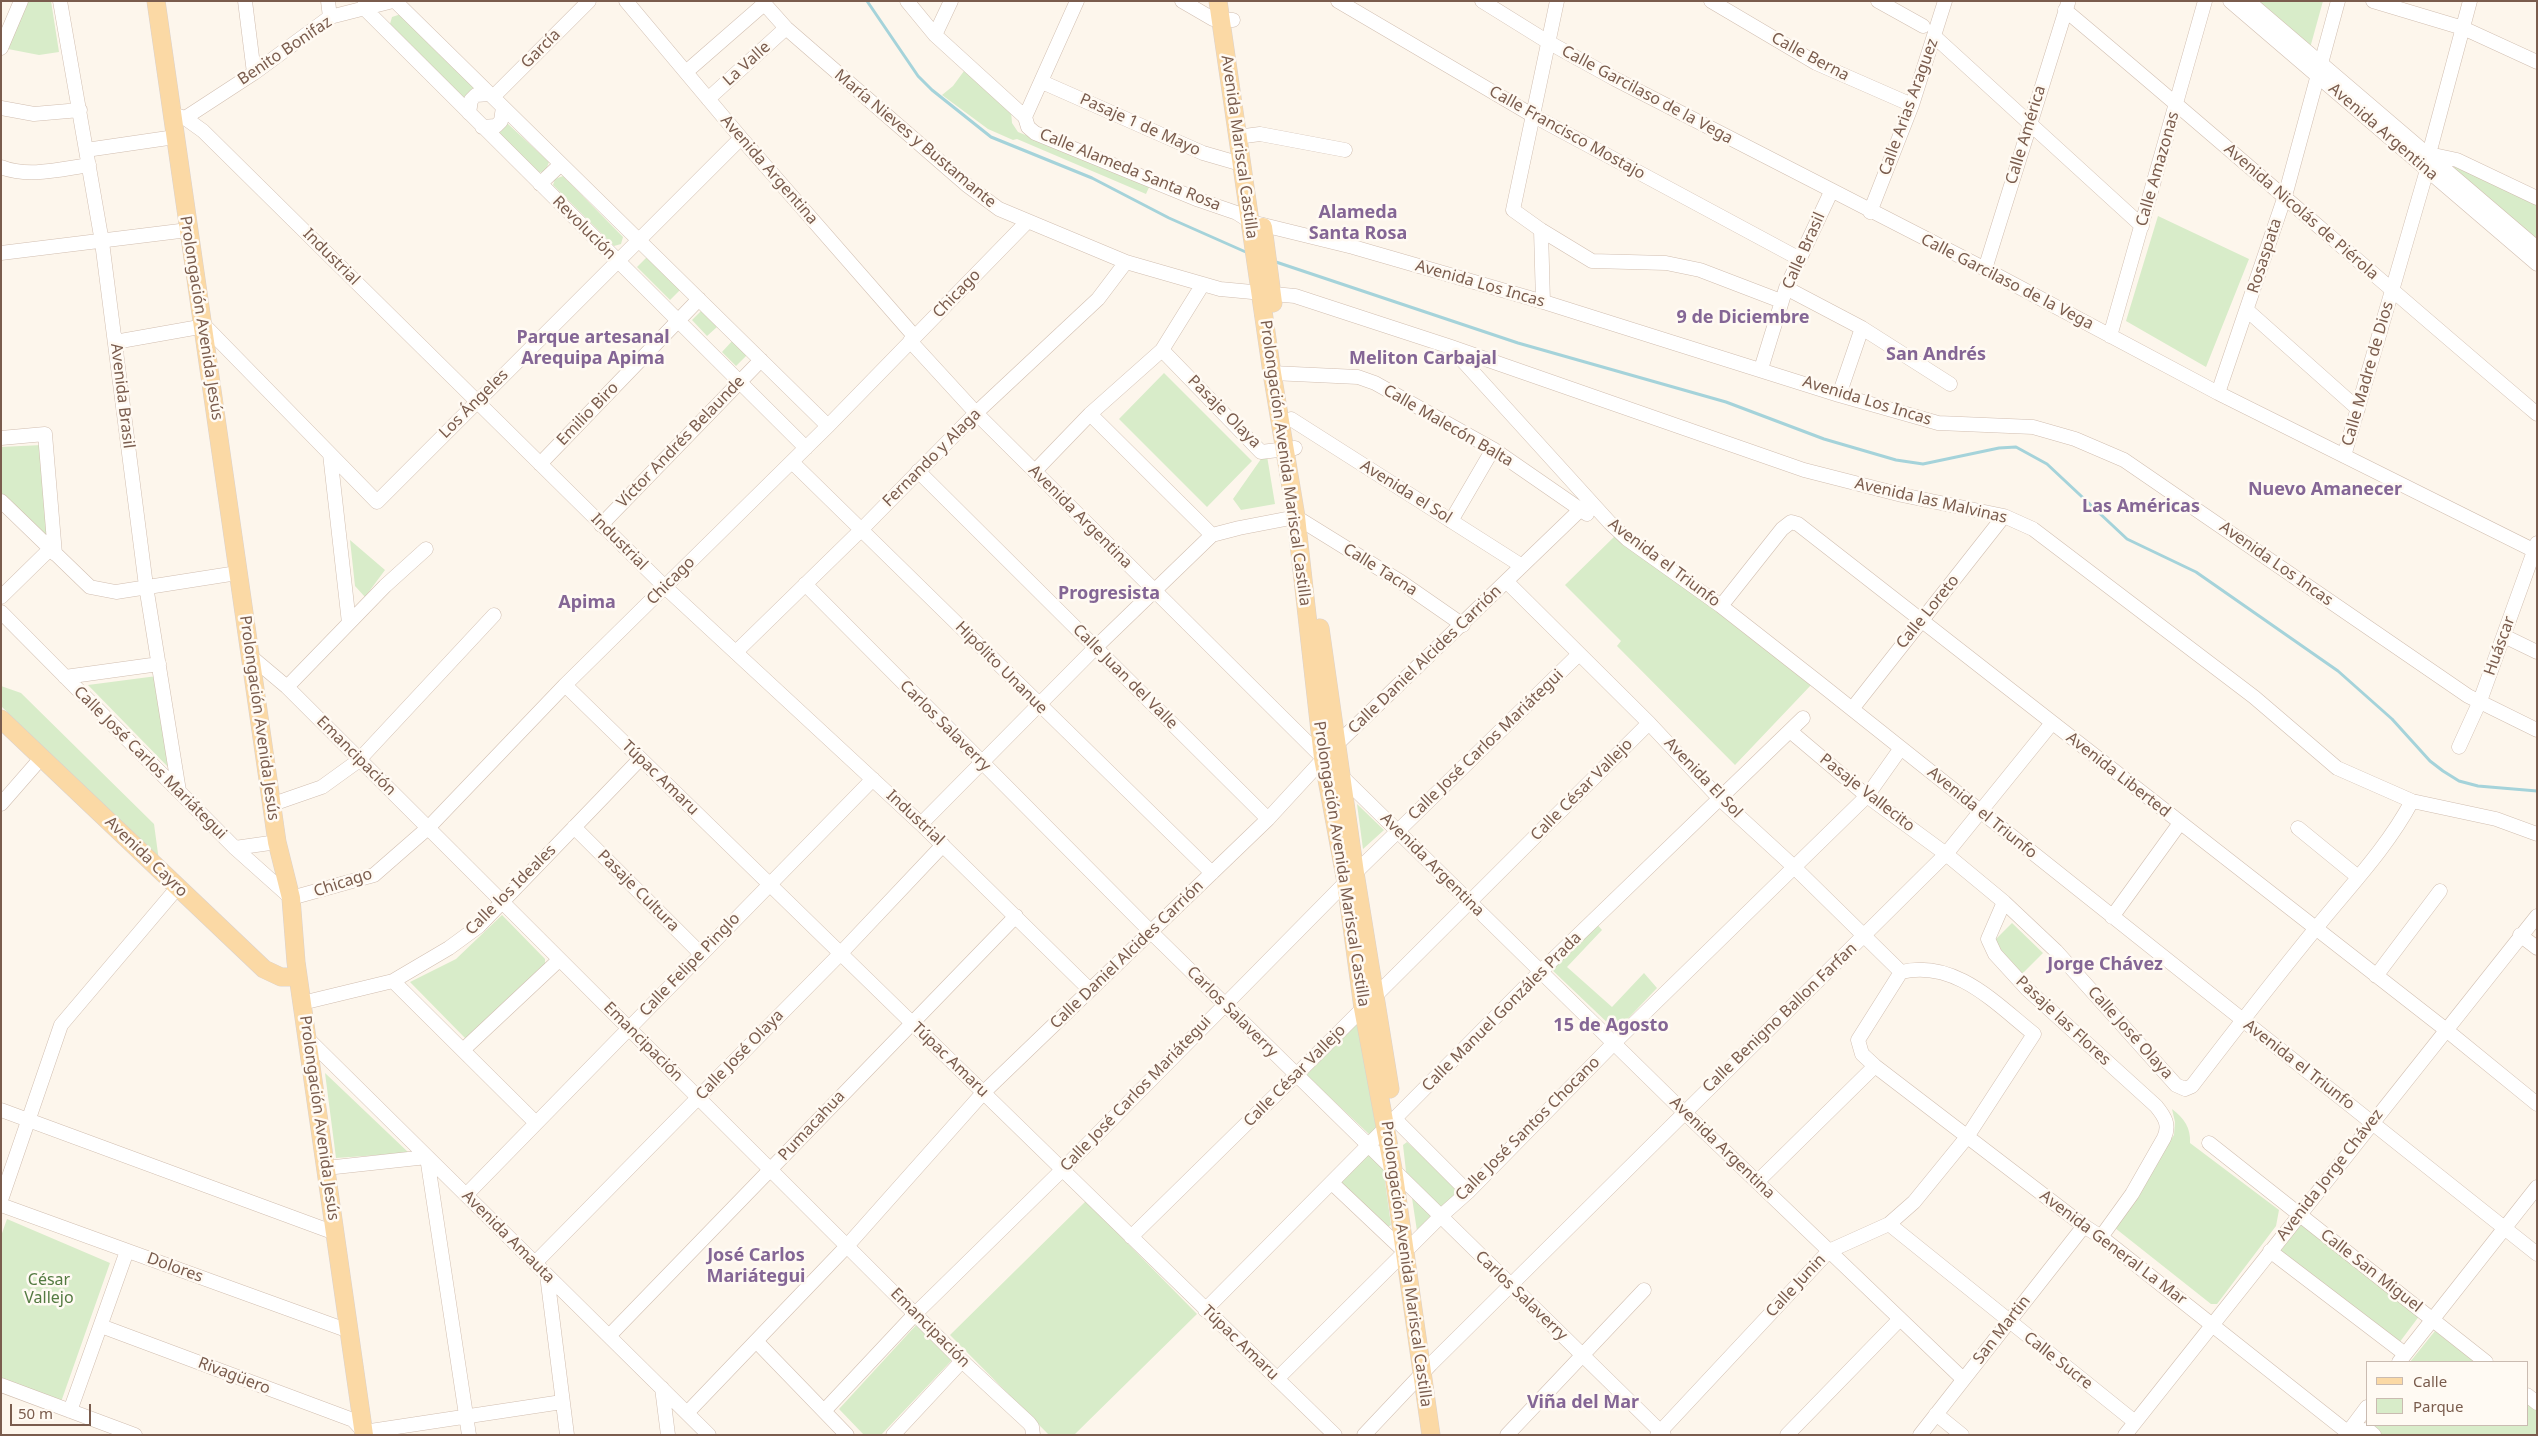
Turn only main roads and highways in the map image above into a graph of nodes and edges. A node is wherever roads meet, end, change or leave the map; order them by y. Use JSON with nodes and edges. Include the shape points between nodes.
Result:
{"nodes":[{"id":1,"x":156,"y":1,"type":"edge"},
{"id":2,"x":1218,"y":1,"type":"edge"},
{"id":3,"x":1230,"y":1,"type":"edge"},
{"id":4,"x":1227,"y":20,"type":"junction"},
{"id":5,"x":1242,"y":135,"type":"junction"},
{"id":6,"x":1257,"y":223,"type":"junction"},
{"id":7,"x":1265,"y":284,"type":"joint"},
{"id":8,"x":1277,"y":373,"type":"junction"},
{"id":9,"x":1290,"y":449,"type":"junction"},
{"id":10,"x":1301,"y":520,"type":"junction"},
{"id":11,"x":1,"y":719,"type":"edge"},
{"id":12,"x":1351,"y":878,"type":"junction"},
{"id":13,"x":298,"y":977,"type":"junction"},
{"id":14,"x":1390,"y":1124,"type":"junction"},
{"id":15,"x":1426,"y":1369,"type":"junction"},
{"id":16,"x":364,"y":1433,"type":"edge"},
{"id":17,"x":1431,"y":1435,"type":"edge"},
{"id":18,"x":1442,"y":1435,"type":"edge"}],
"edges":[{"from":1,"to":13,"type":"main road","name":"Prolongación Avenida Jesús","via":[[178,116],[176,137],[188,230],[277,842],[291,898]]},
{"from":2,"to":4,"type":"main road","name":"Avenida Mariscal Castilla"},
{"from":3,"to":4,"type":"main road","name":"Avenida Mariscal Castilla"},
{"from":4,"to":5,"type":"main road","name":"Avenida Mariscal Castilla"},
{"from":5,"to":6,"type":"main road","name":"Avenida Mariscal Castilla"},
{"from":5,"to":6,"type":"main road","name":"Avenida Mariscal Castilla","via":[[1241,164]]},
{"from":6,"to":7,"type":"main road","name":"Avenida Mariscal Castilla"},
{"from":7,"to":8,"type":"main road","name":"Prolongación Avenida Mariscal Castilla"},
{"from":8,"to":9,"type":"main road","name":"Prolongación Avenida Mariscal Castilla"},
{"from":8,"to":9,"type":"main road","name":"Prolongación Avenida Mariscal Castilla","via":[[1291,419]]},
{"from":9,"to":10,"type":"main road","name":"Prolongación Avenida Mariscal Castilla"},
{"from":10,"to":12,"type":"main road","name":"Prolongación Avenida Mariscal Castilla","via":[[1337,744]]},
{"from":10,"to":12,"type":"main road","name":"Prolongación Avenida Mariscal Castilla","via":[[1323,758]]},
{"from":11,"to":13,"type":"main road","name":"Avenida Cayro","via":[[264,969],[280,977]]},
{"from":12,"to":14,"type":"main road","name":"Prolongación Avenida Mariscal Castilla","via":[[1376,994]]},
{"from":12,"to":14,"type":"main road","name":"Prolongación Avenida Mariscal Castilla","via":[[1363,1008]]},
{"from":13,"to":16,"type":"main road","name":"Prolongación Avenida Jesús"},
{"from":14,"to":15,"type":"main road","name":"Prolongación Avenida Mariscal Castilla"},
{"from":15,"to":17,"type":"main road","name":"Prolongación Avenida Mariscal Castilla"},
{"from":15,"to":18,"type":"main road","name":"Prolongación Avenida Mariscal Castilla"}]}
